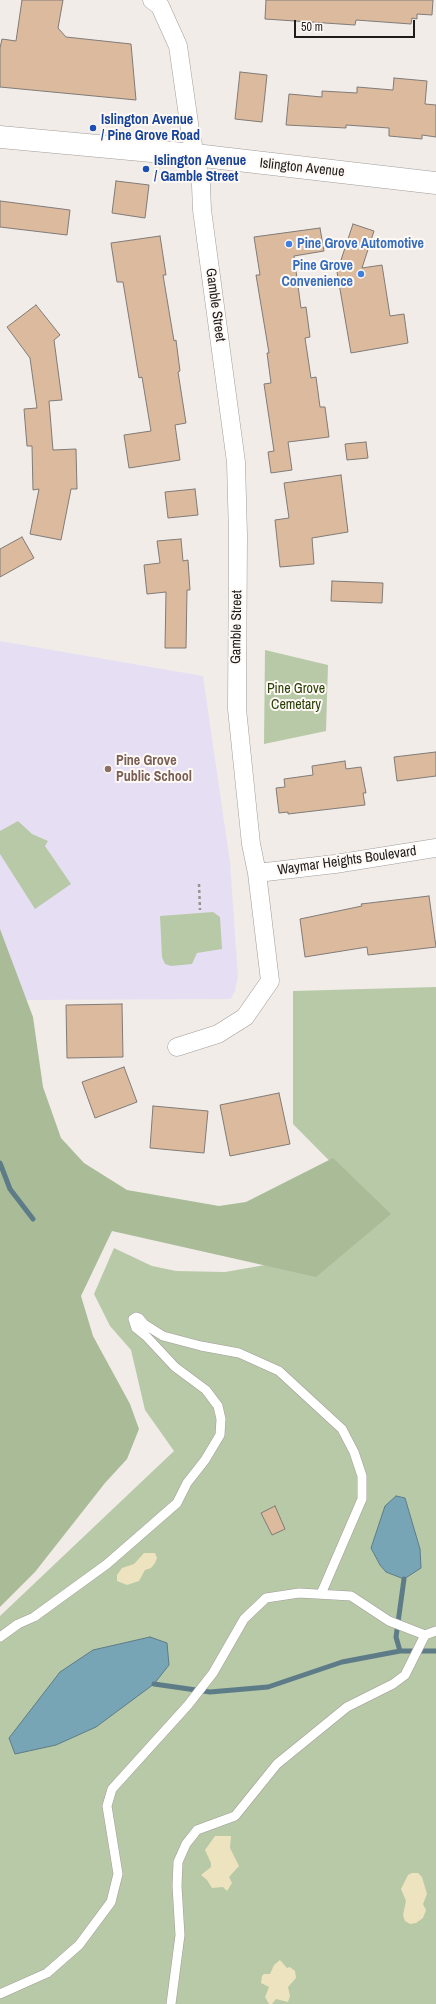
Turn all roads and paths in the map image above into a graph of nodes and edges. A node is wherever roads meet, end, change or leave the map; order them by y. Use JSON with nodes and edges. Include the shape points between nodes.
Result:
{"nodes":[{"id":1,"x":152,"y":0,"type":"edge"},
{"id":2,"x":0,"y":137,"type":"edge"},
{"id":3,"x":195,"y":156,"type":"junction"},
{"id":4,"x":436,"y":183,"type":"edge"},
{"id":5,"x":436,"y":848,"type":"edge"},
{"id":6,"x":257,"y":873,"type":"junction"},
{"id":7,"x":198,"y":884,"type":"dead end"},
{"id":8,"x":200,"y":910,"type":"dead end"},
{"id":9,"x":177,"y":1048,"type":"dead end"},
{"id":10,"x":321,"y":1594,"type":"junction"},
{"id":11,"x":436,"y":1631,"type":"edge"},
{"id":12,"x":0,"y":1637,"type":"edge"},
{"id":13,"x":424,"y":1638,"type":"junction"},
{"id":14,"x":0,"y":1994,"type":"edge"},
{"id":15,"x":170,"y":2004,"type":"edge"}],
"edges":[{"from":1,"to":3,"type":"street","name":"Gamble Street","via":[[160,6],[178,46]]},
{"from":2,"to":3,"type":"main road","name":"Islington Avenue"},
{"from":3,"to":4,"type":"main road","name":"Islington Avenue"},
{"from":3,"to":6,"type":"street","name":"Gamble Street","via":[[201,185],[202,210],[236,462],[237,709],[251,844]]},
{"from":5,"to":6,"type":"street","name":"Waymar Heights Boulevard","via":[[336,864]]},
{"from":6,"to":9,"type":"street","name":"Gamble Street","via":[[270,981],[245,1017],[218,1034]]},
{"from":7,"to":8,"type":"path"},
{"from":10,"to":12,"type":"lane","via":[[362,1499],[362,1476],[354,1452],[342,1429],[279,1371],[239,1353],[163,1336],[136,1317],[132,1319],[136,1328],[175,1367],[206,1390],[218,1406],[221,1419],[220,1435],[187,1483],[177,1503],[107,1564],[34,1617],[18,1624]]},
{"from":10,"to":13,"type":"lane","via":[[351,1596],[389,1621],[408,1628]]},
{"from":10,"to":14,"type":"lane","via":[[299,1592],[266,1598],[244,1619],[207,1682],[112,1789],[107,1806],[118,1874],[111,1902],[78,1945],[47,1973]]},
{"from":11,"to":13,"type":"lane"},
{"from":13,"to":15,"type":"lane","via":[[405,1675],[393,1684],[347,1707],[277,1764],[235,1816],[196,1830],[186,1844],[178,1862],[180,1935]]}]}
